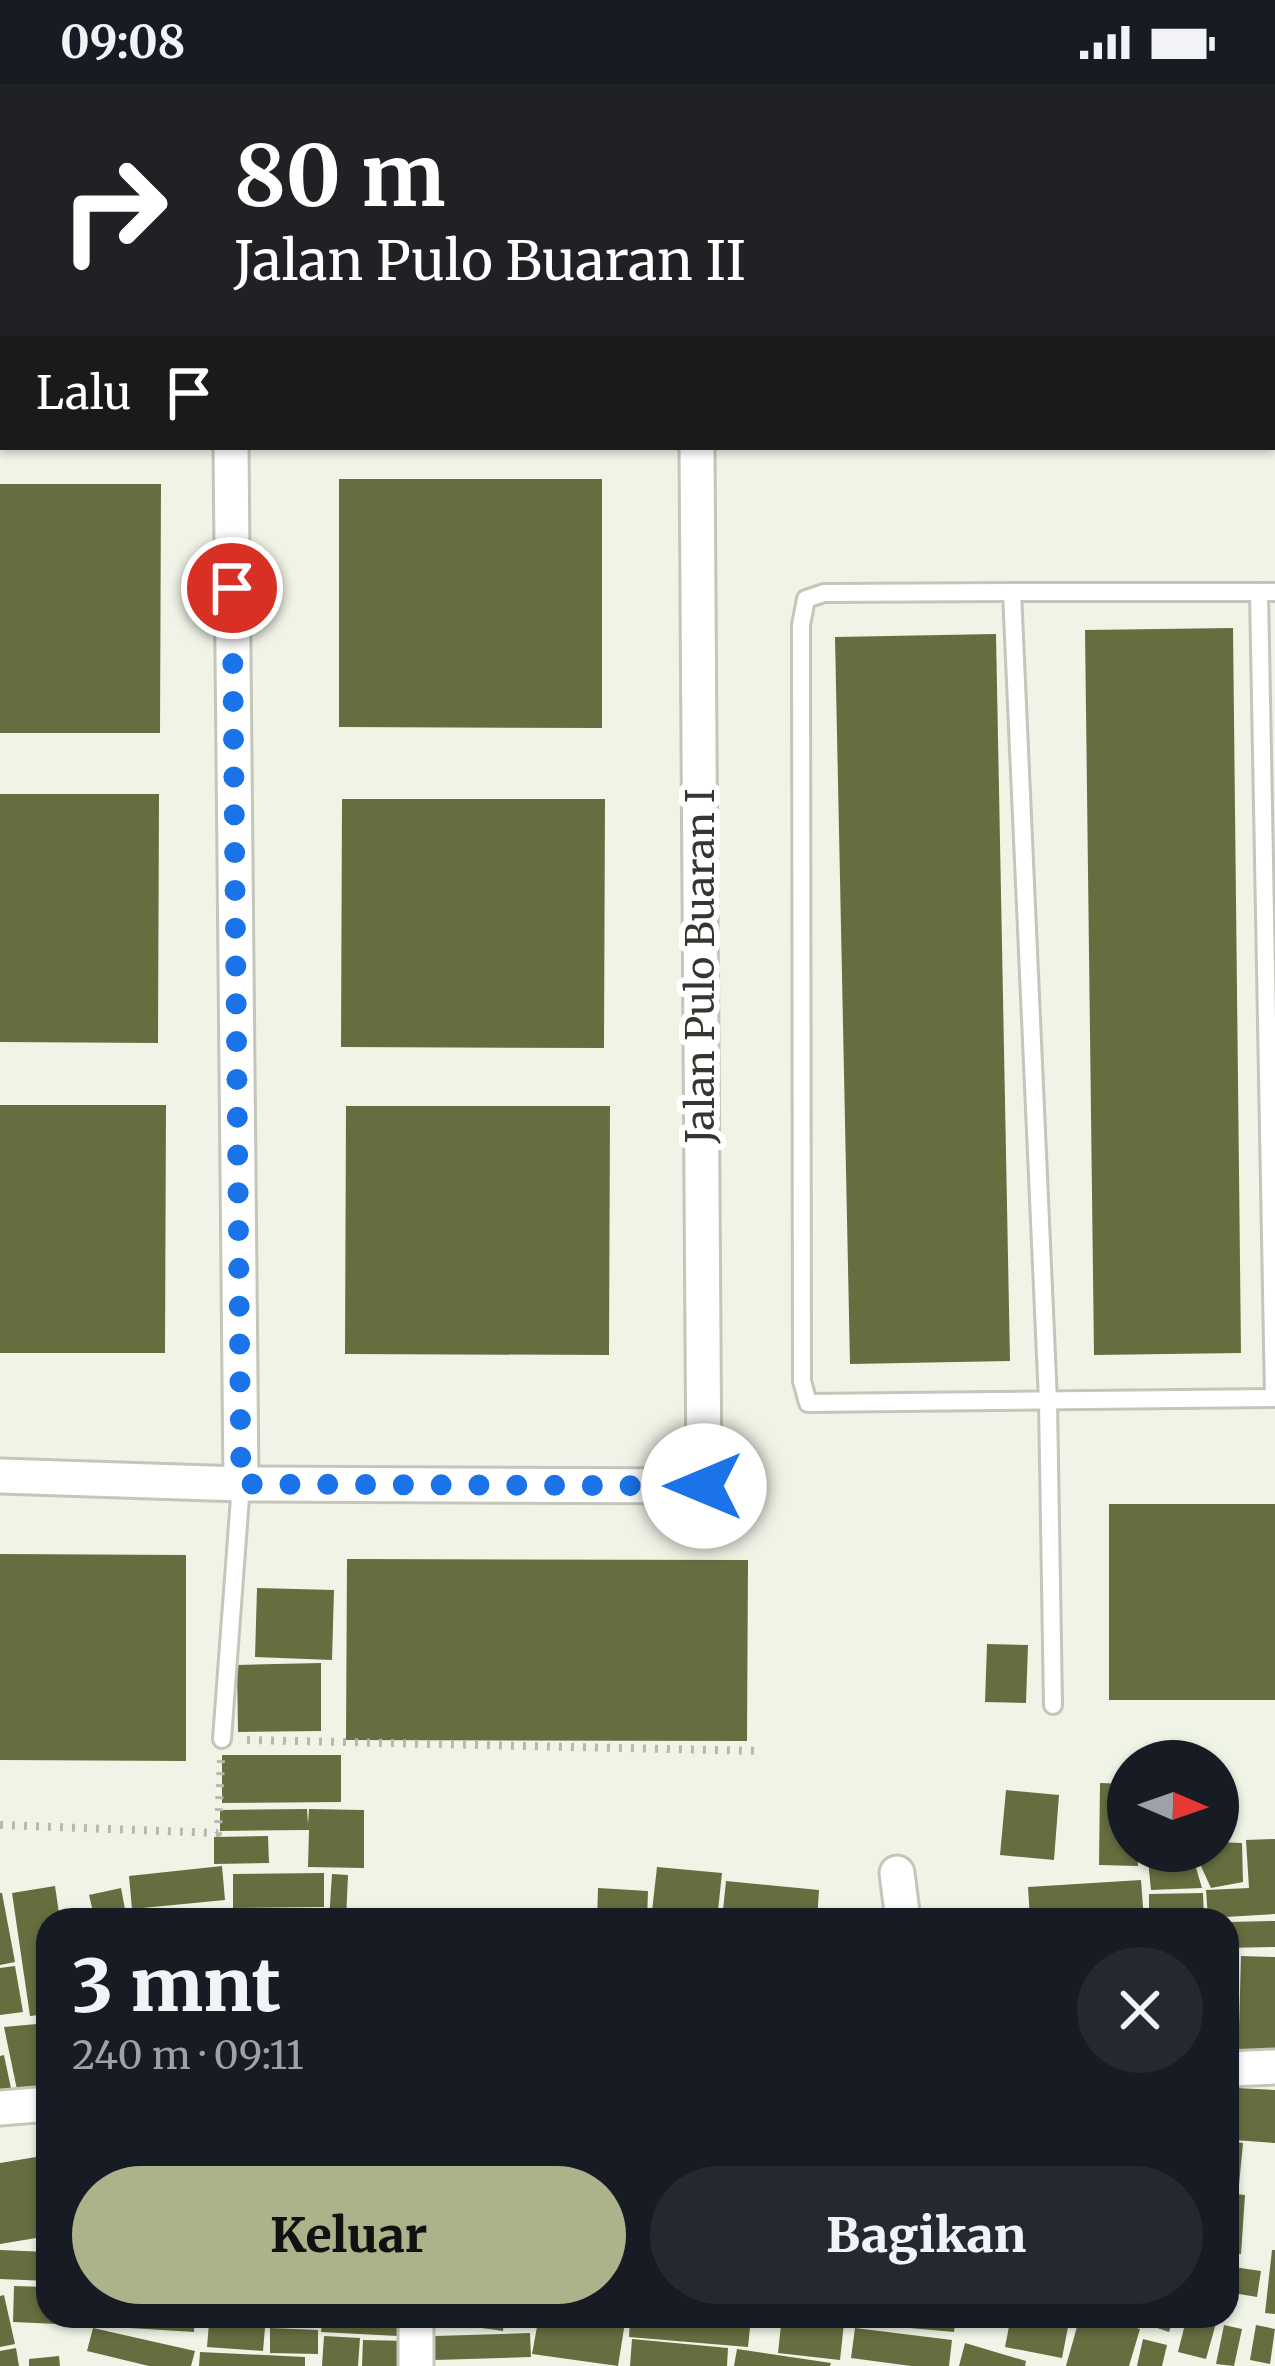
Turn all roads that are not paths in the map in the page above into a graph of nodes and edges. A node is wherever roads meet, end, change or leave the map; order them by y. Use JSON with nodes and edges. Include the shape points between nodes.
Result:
{"nodes":[{"id":1,"x":231,"y":450,"type":"edge"},
{"id":2,"x":697,"y":450,"type":"edge"},
{"id":3,"x":1012,"y":592,"type":"junction"},
{"id":4,"x":1267,"y":592,"type":"edge"},
{"id":5,"x":1272,"y":1114,"type":"edge"},
{"id":6,"x":1275,"y":1398,"type":"edge"},
{"id":7,"x":1048,"y":1401,"type":"junction"},
{"id":8,"x":0,"y":1476,"type":"edge"},
{"id":9,"x":241,"y":1484,"type":"junction"},
{"id":10,"x":1053,"y":1705,"type":"dead end"},
{"id":11,"x":222,"y":1739,"type":"road end"},
{"id":12,"x":897,"y":1873,"type":"dead end"},
{"id":13,"x":901,"y":1908,"type":"edge"},
{"id":14,"x":1275,"y":2067,"type":"edge"},
{"id":15,"x":1239,"y":2068,"type":"edge"},
{"id":16,"x":36,"y":2105,"type":"edge"},
{"id":17,"x":0,"y":2108,"type":"edge"},
{"id":18,"x":416,"y":2328,"type":"edge"},
{"id":19,"x":416,"y":2366,"type":"edge"}],
"edges":[{"from":1,"to":9,"type":"street"},
{"from":2,"to":9,"type":"street","name":"Jalan Pulo Buaran I","via":[[704,1486]]},
{"from":3,"to":4,"type":"lane"},
{"from":3,"to":7,"type":"lane"},
{"from":3,"to":7,"type":"lane","via":[[824,592],[806,599],[802,1381],[808,1403]]},
{"from":4,"to":5,"type":"lane"},
{"from":5,"to":6,"type":"lane"},
{"from":6,"to":7,"type":"lane"},
{"from":7,"to":10,"type":"lane"},
{"from":8,"to":9,"type":"street"},
{"from":9,"to":11,"type":"lane"},
{"from":12,"to":13,"type":"street"},
{"from":14,"to":15,"type":"street"},
{"from":16,"to":17,"type":"street"},
{"from":18,"to":19,"type":"street"}]}
